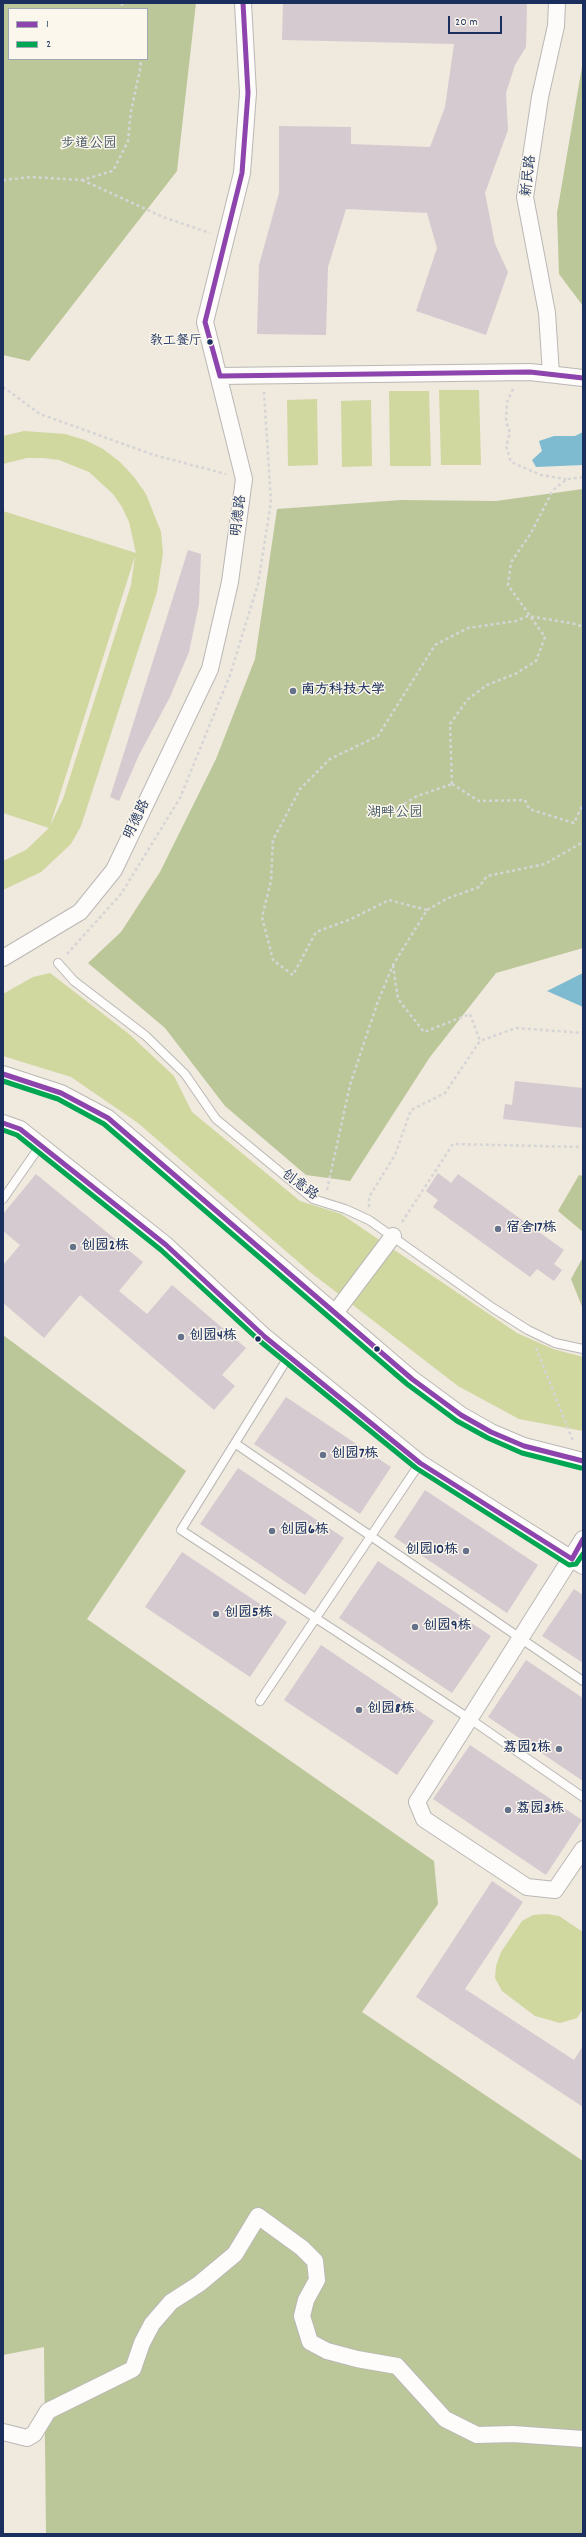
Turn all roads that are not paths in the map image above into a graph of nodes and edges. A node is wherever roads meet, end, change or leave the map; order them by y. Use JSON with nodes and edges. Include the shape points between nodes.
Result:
{"nodes":[{"id":1,"x":243,"y":3,"type":"edge"},
{"id":2,"x":557,"y":3,"type":"edge"},
{"id":3,"x":551,"y":374,"type":"junction"},
{"id":4,"x":220,"y":376,"type":"junction"},
{"id":5,"x":583,"y":378,"type":"edge"},
{"id":6,"x":3,"y":958,"type":"edge"},
{"id":7,"x":58,"y":963,"type":"dead end"},
{"id":8,"x":3,"y":1074,"type":"edge"},
{"id":9,"x":3,"y":1123,"type":"edge"},
{"id":10,"x":40,"y":1146,"type":"junction"},
{"id":11,"x":3,"y":1199,"type":"edge"},
{"id":12,"x":393,"y":1236,"type":"junction"},
{"id":13,"x":335,"y":1313,"type":"junction"},
{"id":14,"x":583,"y":1349,"type":"edge"},
{"id":15,"x":289,"y":1356,"type":"junction"},
{"id":16,"x":236,"y":1444,"type":"junction"},
{"id":17,"x":582,"y":1461,"type":"edge"},
{"id":18,"x":420,"y":1463,"type":"junction"},
{"id":19,"x":372,"y":1534,"type":"junction"},
{"id":20,"x":583,"y":1539,"type":"edge"},
{"id":21,"x":578,"y":1562,"type":"edge"},
{"id":22,"x":316,"y":1618,"type":"junction"},
{"id":23,"x":522,"y":1638,"type":"junction"},
{"id":24,"x":583,"y":1681,"type":"edge"},
{"id":25,"x":260,"y":1701,"type":"dead end"},
{"id":26,"x":470,"y":1719,"type":"junction"},
{"id":27,"x":583,"y":1797,"type":"edge"},
{"id":28,"x":583,"y":1849,"type":"edge"},
{"id":29,"x":3,"y":2432,"type":"edge"},
{"id":30,"x":583,"y":2439,"type":"edge"}],
"edges":[{"from":1,"to":4,"type":"street","name":"明德路","via":[[248,93],[242,173],[204,322]]},
{"from":2,"to":3,"type":"street","name":"新民路","via":[[556,26],[540,97],[526,197],[547,313]]},
{"from":3,"to":4,"type":"street","via":[[530,372]]},
{"from":3,"to":5,"type":"street"},
{"from":4,"to":6,"type":"street","name":"明德路","via":[[244,479],[230,582],[210,669],[114,870],[80,912]]},
{"from":7,"to":12,"type":"lane","name":"创意路","via":[[74,981],[146,1036],[185,1074],[216,1119],[313,1199],[369,1220]]},
{"from":8,"to":13,"type":"street","via":[[61,1093],[108,1118]]},
{"from":9,"to":10,"type":"street","via":[[20,1129]]},
{"from":10,"to":11,"type":"lane"},
{"from":10,"to":15,"type":"street","via":[[166,1245]]},
{"from":12,"to":13,"type":"street"},
{"from":12,"to":14,"type":"lane","name":"创意路","via":[[528,1330],[555,1343]]},
{"from":13,"to":17,"type":"street","via":[[428,1392],[471,1421],[524,1446]]},
{"from":15,"to":16,"type":"lane"},
{"from":15,"to":18,"type":"street"},
{"from":16,"to":19,"type":"lane"},
{"from":16,"to":22,"type":"lane","via":[[182,1530]]},
{"from":18,"to":19,"type":"lane"},
{"from":18,"to":21,"type":"street"},
{"from":19,"to":22,"type":"lane"},
{"from":19,"to":23,"type":"lane"},
{"from":20,"to":21,"type":"street"},
{"from":21,"to":23,"type":"street"},
{"from":22,"to":25,"type":"lane"},
{"from":22,"to":26,"type":"lane"},
{"from":23,"to":24,"type":"lane"},
{"from":23,"to":26,"type":"street"},
{"from":26,"to":27,"type":"lane"},
{"from":26,"to":28,"type":"street","via":[[417,1802],[424,1819],[527,1887],[555,1890]]},
{"from":29,"to":30,"type":"street","via":[[27,2438],[34,2434],[48,2411],[133,2369],[152,2324],[171,2302],[187,2293],[235,2254],[258,2216],[302,2248],[315,2261],[317,2280],[306,2300],[302,2316],[310,2342],[327,2351],[397,2366],[445,2419],[477,2435],[513,2434]]}]}
